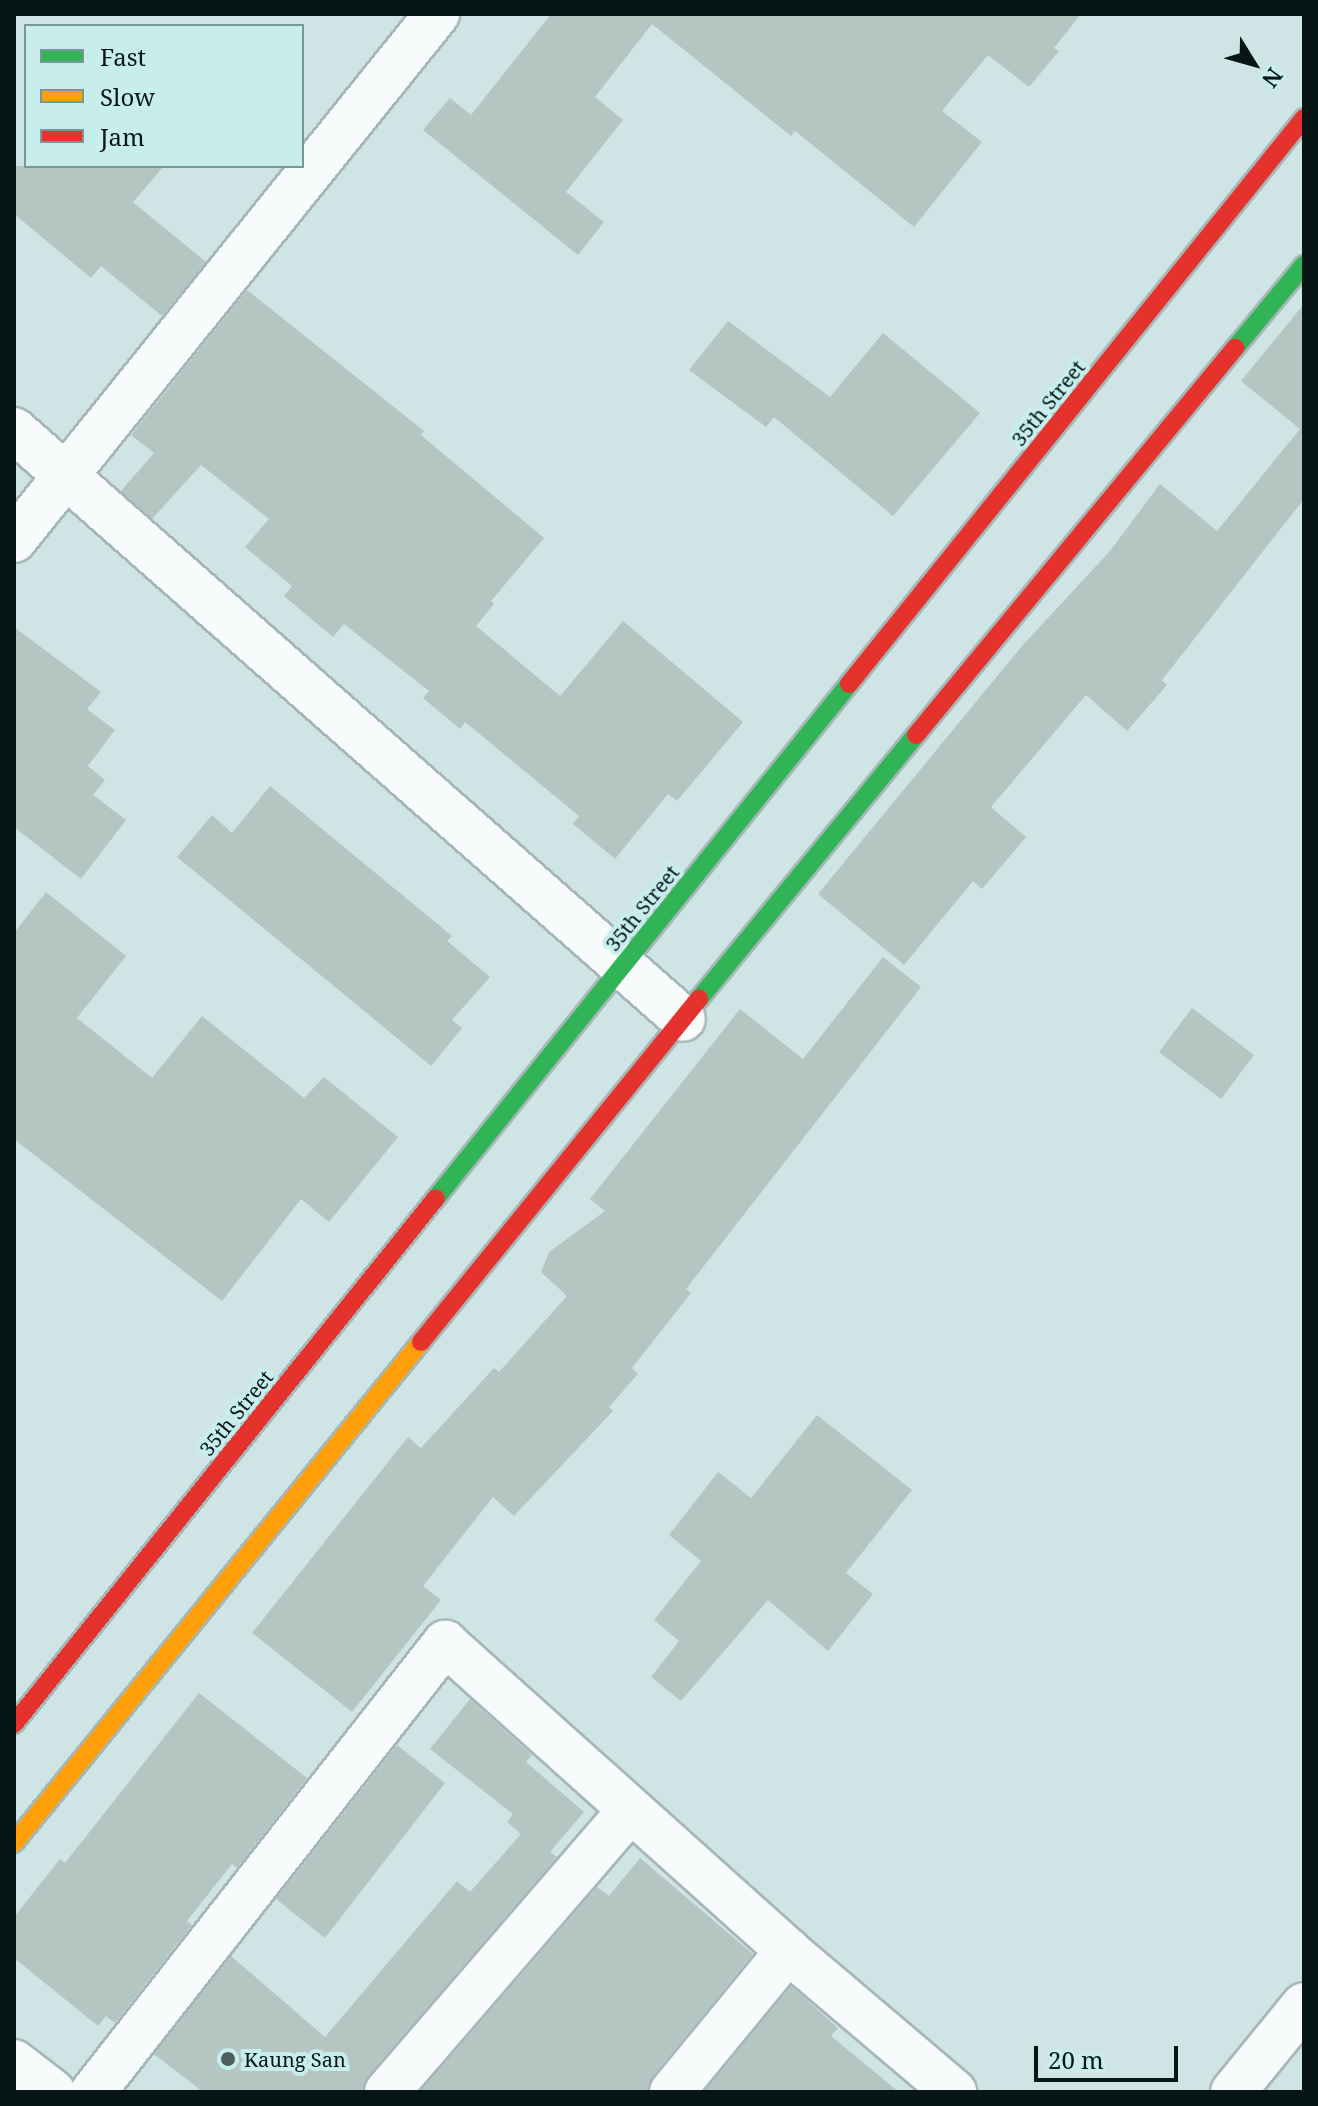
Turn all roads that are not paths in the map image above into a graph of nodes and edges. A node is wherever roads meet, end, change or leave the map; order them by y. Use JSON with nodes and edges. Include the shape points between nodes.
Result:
{"nodes":[{"id":1,"x":437,"y":14,"type":"edge"},
{"id":2,"x":1304,"y":118,"type":"edge"},
{"id":3,"x":1304,"y":265,"type":"edge"},
{"id":4,"x":14,"y":430,"type":"edge"},
{"id":5,"x":67,"y":474,"type":"junction"},
{"id":6,"x":14,"y":540,"type":"edge"},
{"id":7,"x":623,"y":966,"type":"junction"},
{"id":8,"x":683,"y":1019,"type":"junction"},
{"id":9,"x":14,"y":1724,"type":"edge"},
{"id":10,"x":630,"y":1810,"type":"junction"},
{"id":11,"x":14,"y":1843,"type":"edge"},
{"id":12,"x":788,"y":1951,"type":"junction"},
{"id":13,"x":1304,"y":2005,"type":"edge"},
{"id":14,"x":14,"y":2062,"type":"edge"},
{"id":15,"x":53,"y":2092,"type":"edge"},
{"id":16,"x":93,"y":2092,"type":"edge"},
{"id":17,"x":387,"y":2092,"type":"edge"},
{"id":18,"x":672,"y":2092,"type":"edge"},
{"id":19,"x":953,"y":2092,"type":"edge"},
{"id":20,"x":1233,"y":2092,"type":"edge"}],
"edges":[{"from":1,"to":5,"type":"street"},
{"from":2,"to":7,"type":"main road","name":"35th Street"},
{"from":3,"to":8,"type":"main road"},
{"from":4,"to":5,"type":"street"},
{"from":5,"to":6,"type":"street"},
{"from":5,"to":7,"type":"street"},
{"from":7,"to":8,"type":"street"},
{"from":7,"to":9,"type":"main road","name":"35th Street"},
{"from":8,"to":11,"type":"main road"},
{"from":10,"to":12,"type":"street"},
{"from":10,"to":16,"type":"street","via":[[445,1643]]},
{"from":10,"to":17,"type":"street"},
{"from":12,"to":18,"type":"street"},
{"from":12,"to":19,"type":"street"},
{"from":13,"to":20,"type":"street"},
{"from":14,"to":15,"type":"street"}]}
